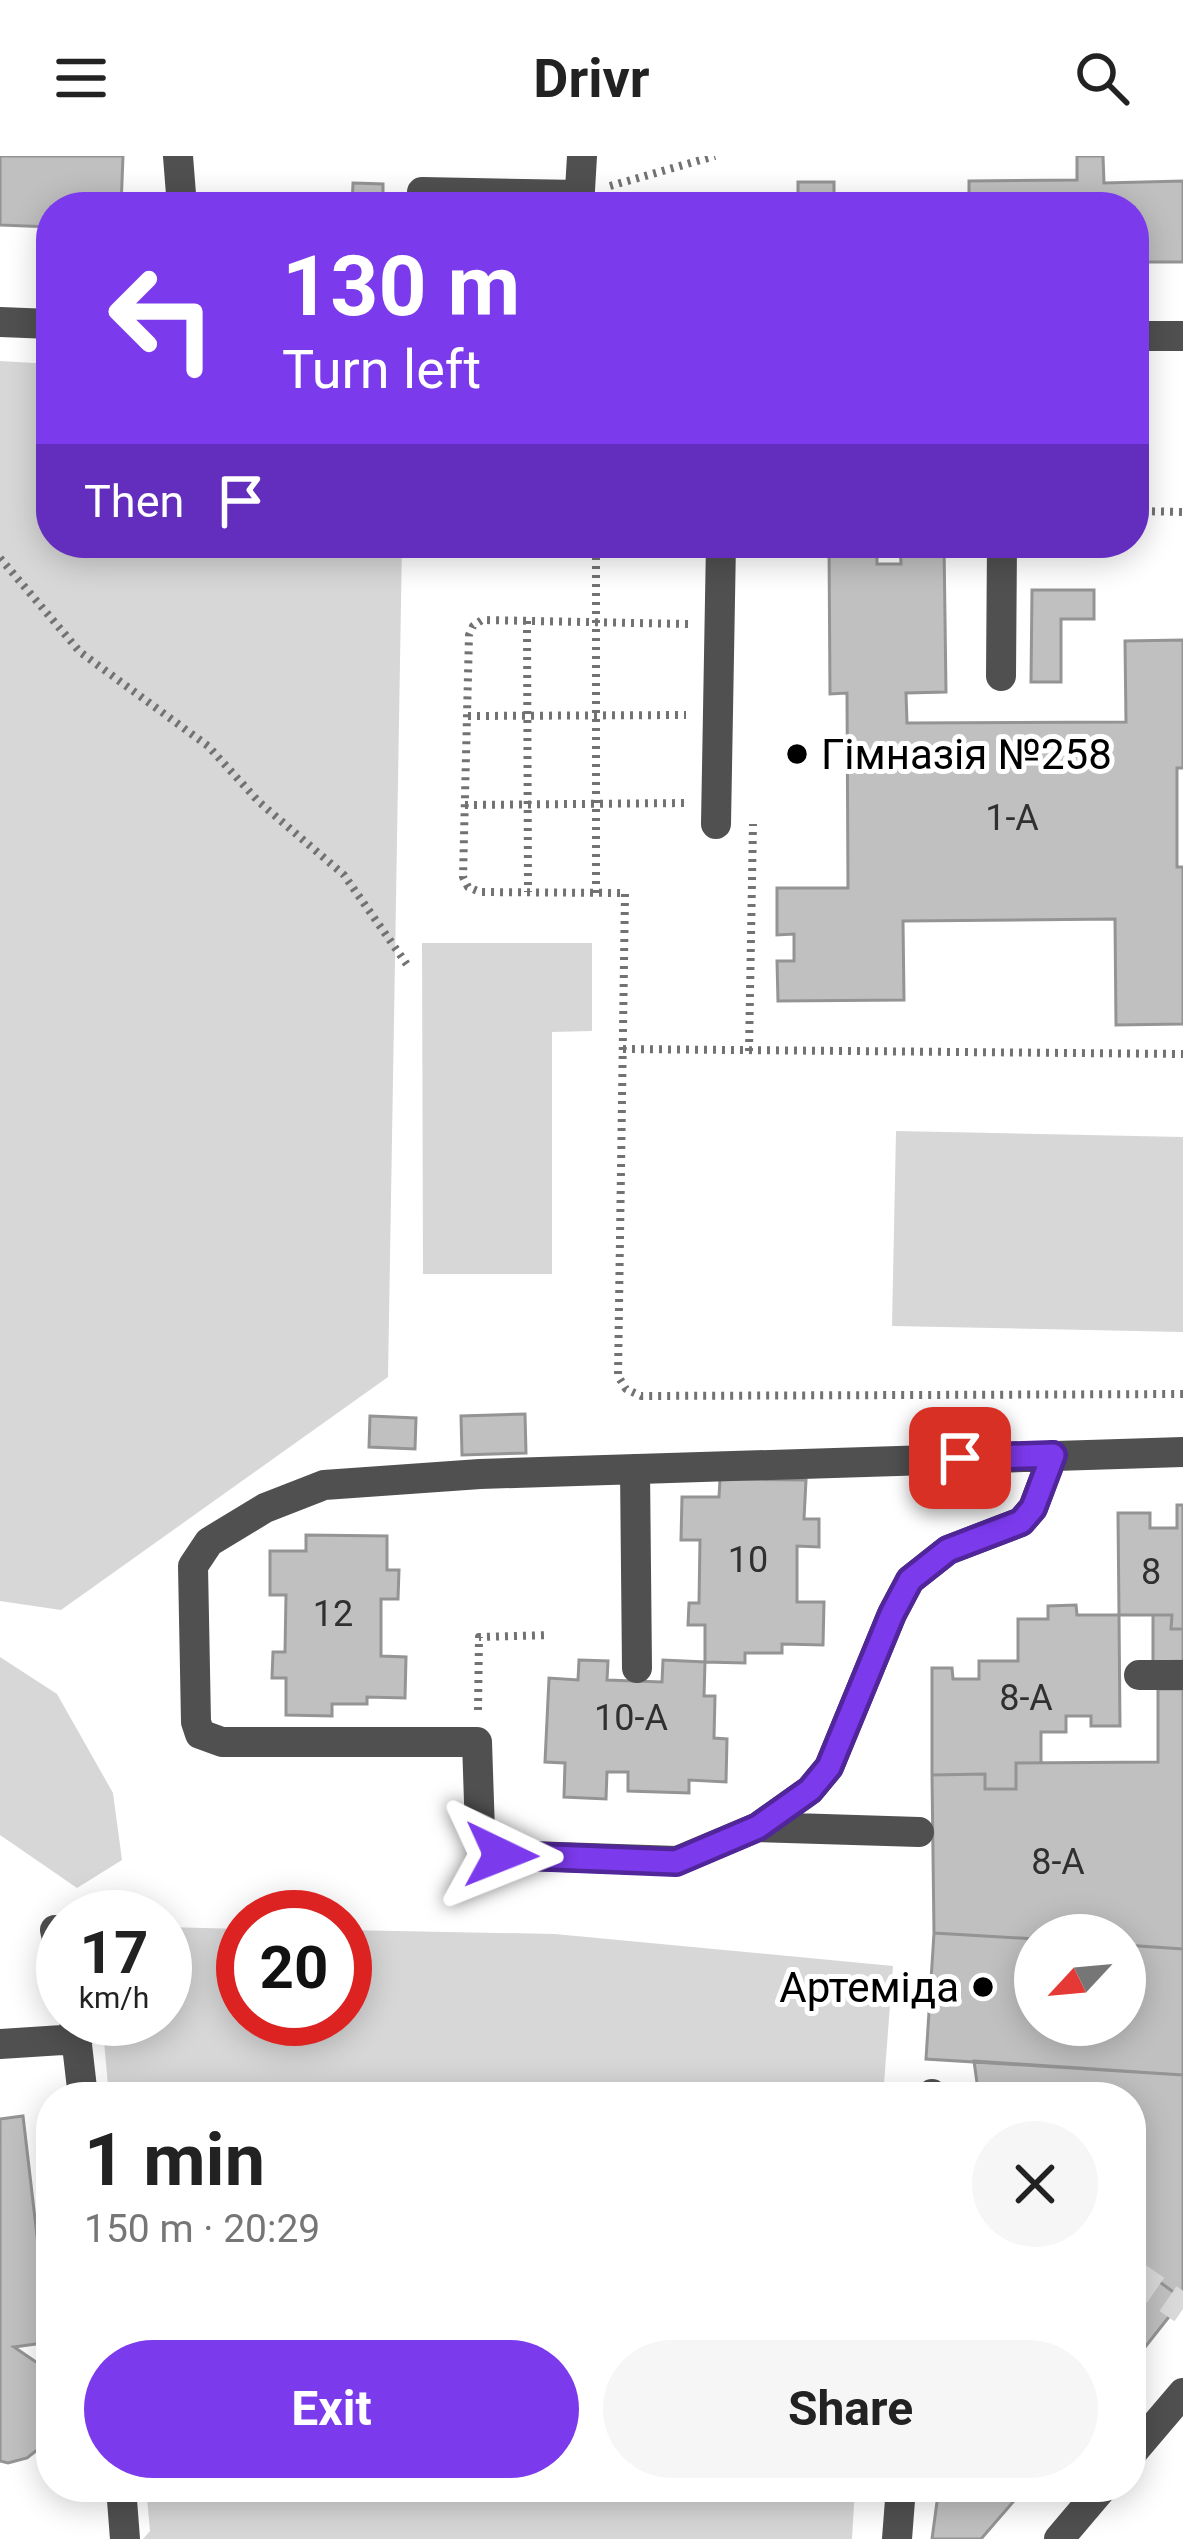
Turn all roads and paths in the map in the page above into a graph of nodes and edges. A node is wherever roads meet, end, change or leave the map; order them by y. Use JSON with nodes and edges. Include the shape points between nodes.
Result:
{"nodes":[{"id":1,"x":178,"y":156,"type":"edge"},
{"id":2,"x":581,"y":156,"type":"edge"},
{"id":3,"x":716,"y":156,"type":"edge"},
{"id":4,"x":181,"y":192,"type":"edge"},
{"id":5,"x":579,"y":192,"type":"edge"},
{"id":6,"x":606,"y":192,"type":"edge"},
{"id":7,"x":0,"y":322,"type":"edge"},
{"id":8,"x":36,"y":323,"type":"edge"},
{"id":9,"x":1149,"y":336,"type":"edge"},
{"id":10,"x":1183,"y":336,"type":"edge"},
{"id":11,"x":1149,"y":511,"type":"edge"},
{"id":12,"x":1183,"y":512,"type":"edge"},
{"id":13,"x":0,"y":558,"type":"edge"},
{"id":14,"x":596,"y":558,"type":"edge"},
{"id":15,"x":721,"y":558,"type":"edge"},
{"id":16,"x":1002,"y":558,"type":"edge"},
{"id":17,"x":527,"y":621,"type":"junction"},
{"id":18,"x":596,"y":622,"type":"junction"},
{"id":19,"x":719,"y":625,"type":"junction"},
{"id":20,"x":1001,"y":676,"type":"dead end"},
{"id":21,"x":718,"y":715,"type":"junction"},
{"id":22,"x":468,"y":716,"type":"junction"},
{"id":23,"x":528,"y":716,"type":"junction"},
{"id":24,"x":596,"y":716,"type":"junction"},
{"id":25,"x":596,"y":804,"type":"junction"},
{"id":26,"x":465,"y":805,"type":"junction"},
{"id":27,"x":528,"y":805,"type":"junction"},
{"id":28,"x":716,"y":814,"type":"junction"},
{"id":29,"x":529,"y":892,"type":"junction"},
{"id":30,"x":596,"y":893,"type":"junction"},
{"id":31,"x":408,"y":966,"type":"dead end"},
{"id":32,"x":623,"y":1049,"type":"junction"},
{"id":33,"x":749,"y":1051,"type":"junction"},
{"id":34,"x":1183,"y":1054,"type":"edge"},
{"id":35,"x":1183,"y":1394,"type":"edge"},
{"id":36,"x":1183,"y":1453,"type":"edge"},
{"id":37,"x":1053,"y":1455,"type":"junction"},
{"id":38,"x":635,"y":1469,"type":"junction"},
{"id":39,"x":549,"y":1635,"type":"dead end"},
{"id":40,"x":638,"y":1668,"type":"dead end"},
{"id":41,"x":1138,"y":1675,"type":"dead end"},
{"id":42,"x":1183,"y":1675,"type":"edge"},
{"id":43,"x":477,"y":1742,"type":"junction"},
{"id":44,"x":758,"y":1827,"type":"junction"},
{"id":45,"x":919,"y":1832,"type":"dead end"},
{"id":46,"x":36,"y":2037,"type":"edge"},
{"id":47,"x":0,"y":2044,"type":"edge"},
{"id":48,"x":78,"y":2046,"type":"edge"},
{"id":49,"x":81,"y":2082,"type":"edge"},
{"id":50,"x":1183,"y":2392,"type":"edge"},
{"id":51,"x":1146,"y":2436,"type":"edge"},
{"id":52,"x":122,"y":2502,"type":"edge"},
{"id":53,"x":900,"y":2502,"type":"edge"},
{"id":54,"x":1090,"y":2502,"type":"edge"},
{"id":55,"x":125,"y":2539,"type":"edge"},
{"id":56,"x":897,"y":2539,"type":"edge"},
{"id":57,"x":1059,"y":2539,"type":"edge"}],
"edges":[{"from":1,"to":4,"type":"street"},
{"from":2,"to":5,"type":"street"},
{"from":3,"to":6,"type":"path"},
{"from":7,"to":8,"type":"street"},
{"from":9,"to":10,"type":"street"},
{"from":11,"to":12,"type":"path"},
{"from":13,"to":31,"type":"path","via":[[80,652],[208,746],[344,875]]},
{"from":14,"to":18,"type":"path"},
{"from":15,"to":19,"type":"street"},
{"from":16,"to":20,"type":"street"},
{"from":17,"to":18,"type":"path"},
{"from":17,"to":22,"type":"path","via":[[472,626]]},
{"from":17,"to":23,"type":"path"},
{"from":18,"to":19,"type":"path"},
{"from":18,"to":24,"type":"path"},
{"from":19,"to":21,"type":"street"},
{"from":21,"to":24,"type":"path"},
{"from":21,"to":28,"type":"street"},
{"from":22,"to":23,"type":"path"},
{"from":22,"to":26,"type":"path"},
{"from":23,"to":24,"type":"path"},
{"from":23,"to":27,"type":"path"},
{"from":24,"to":25,"type":"path"},
{"from":25,"to":27,"type":"path"},
{"from":25,"to":28,"type":"path"},
{"from":25,"to":30,"type":"path"},
{"from":26,"to":27,"type":"path"},
{"from":26,"to":29,"type":"path","via":[[468,886]]},
{"from":27,"to":29,"type":"path"},
{"from":28,"to":33,"type":"path","via":[[753,824]]},
{"from":29,"to":30,"type":"path"},
{"from":30,"to":32,"type":"path","via":[[626,893]]},
{"from":32,"to":33,"type":"path"},
{"from":32,"to":35,"type":"path","via":[[618,1376],[626,1389],[641,1396]]},
{"from":33,"to":34,"type":"path"},
{"from":36,"to":37,"type":"street"},
{"from":37,"to":38,"type":"street"},
{"from":37,"to":44,"type":"street","via":[[1021,1522],[948,1550],[910,1580],[829,1767]]},
{"from":38,"to":40,"type":"street"},
{"from":38,"to":43,"type":"street","via":[[324,1485],[265,1508],[200,1553],[193,1566],[200,1734],[222,1742]]},
{"from":39,"to":43,"type":"path","via":[[479,1637]]},
{"from":41,"to":42,"type":"street"},
{"from":43,"to":44,"type":"street","via":[[480,1832],[487,1850],[501,1855],[676,1862]]},
{"from":44,"to":45,"type":"street"},
{"from":46,"to":47,"type":"street"},
{"from":48,"to":49,"type":"street"},
{"from":50,"to":51,"type":"street"},
{"from":52,"to":55,"type":"street"},
{"from":53,"to":56,"type":"street"},
{"from":54,"to":57,"type":"street"}]}
